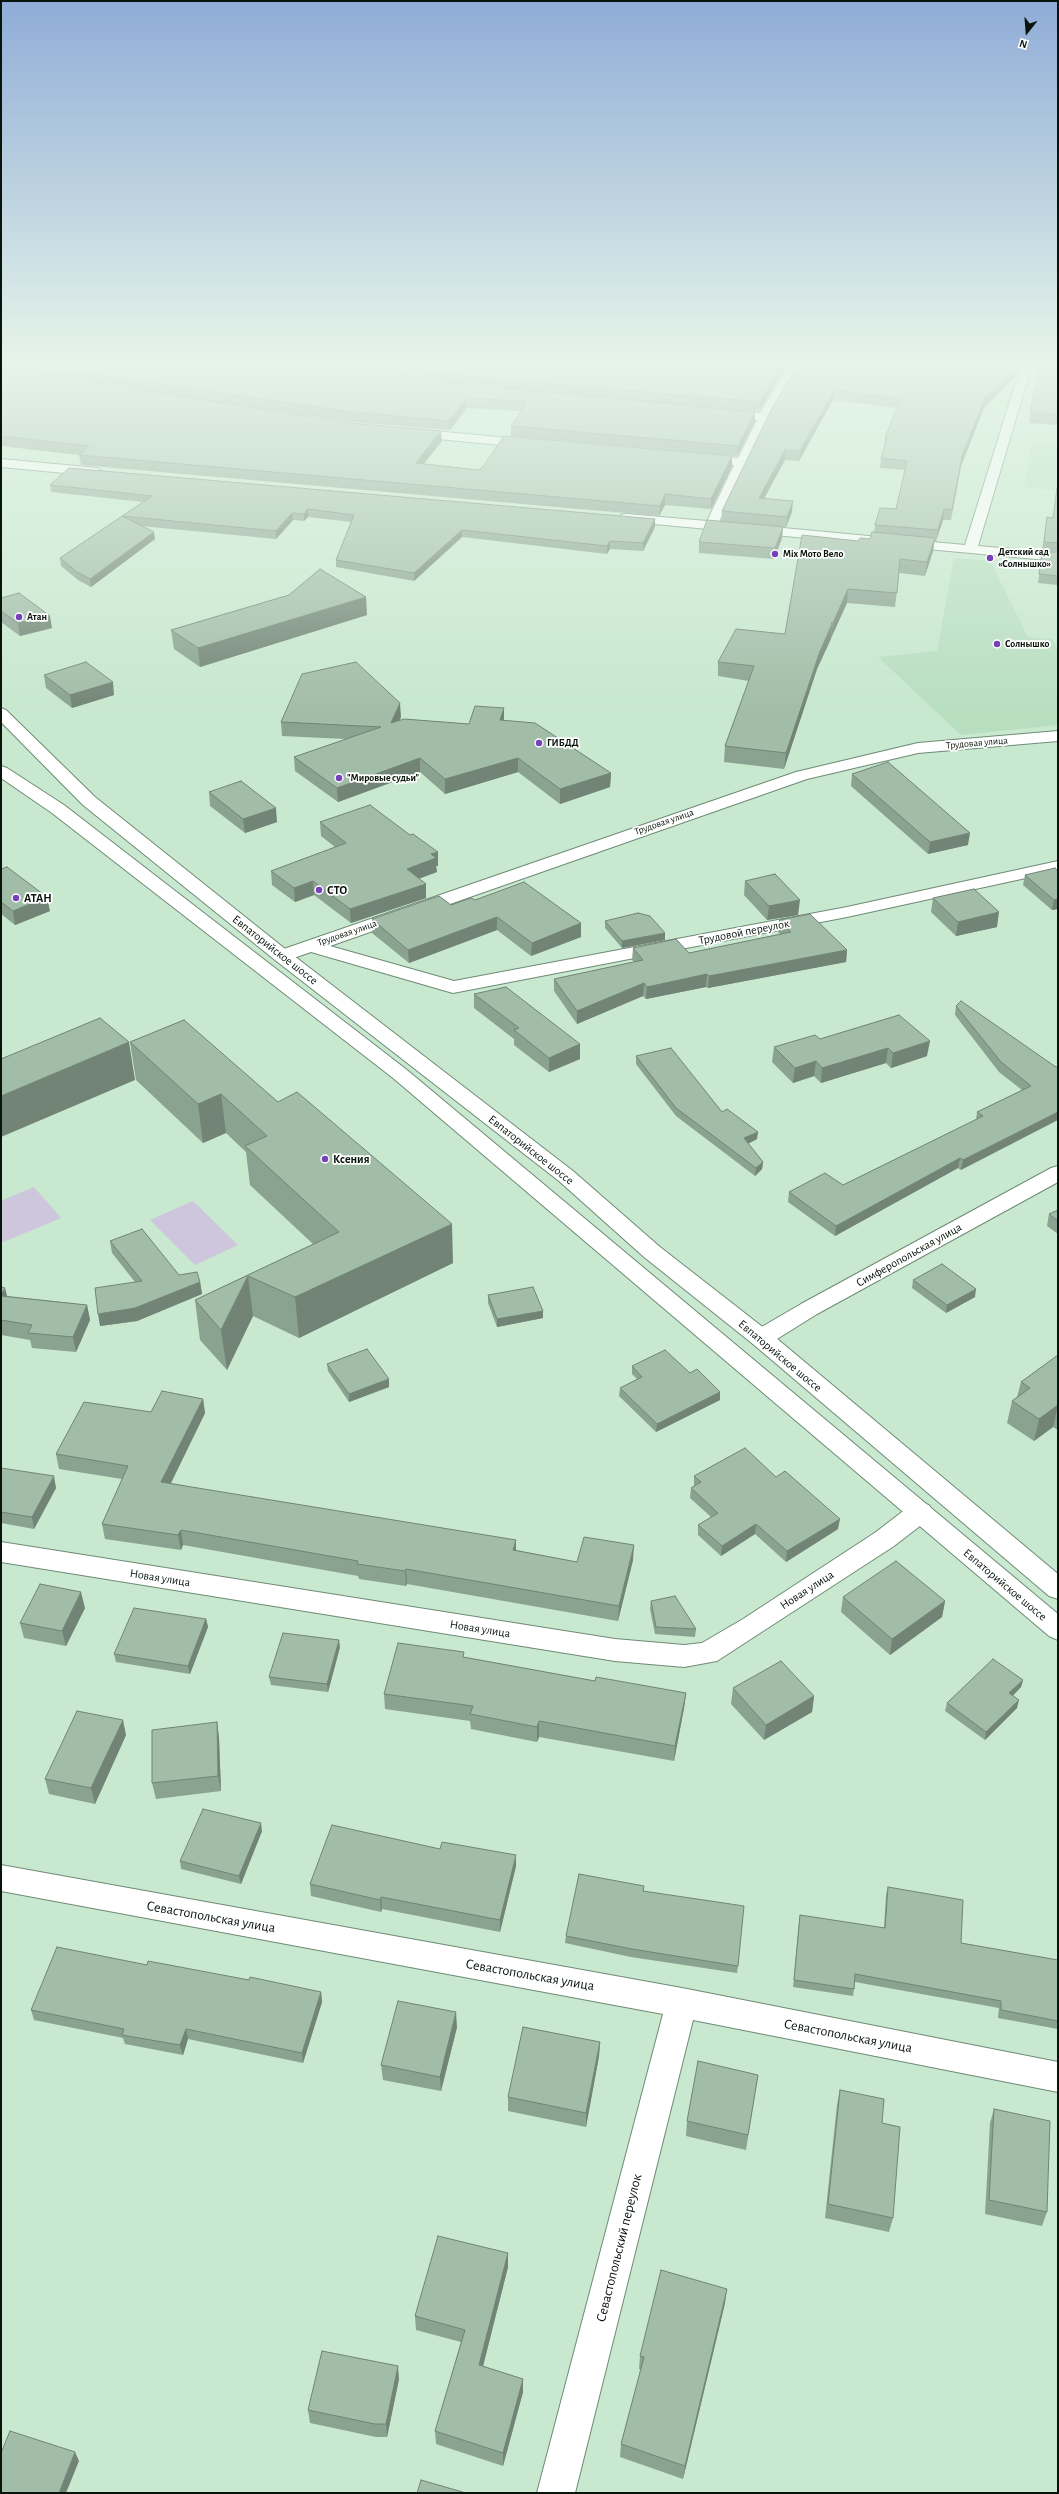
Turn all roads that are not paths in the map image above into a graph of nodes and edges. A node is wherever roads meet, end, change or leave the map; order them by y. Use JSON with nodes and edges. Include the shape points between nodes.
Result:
{"nodes":[{"id":1,"x":735,"y":480,"type":"edge"},
{"id":2,"x":991,"y":480,"type":"edge"},
{"id":3,"x":616,"y":517,"type":"edge"},
{"id":4,"x":711,"y":526,"type":"junction"},
{"id":5,"x":970,"y":550,"type":"junction"},
{"id":6,"x":1058,"y":557,"type":"edge"},
{"id":7,"x":1,"y":713,"type":"edge"},
{"id":8,"x":1058,"y":736,"type":"edge"},
{"id":9,"x":1,"y":771,"type":"edge"},
{"id":10,"x":1058,"y":866,"type":"edge"},
{"id":11,"x":311,"y":946,"type":"junction"},
{"id":12,"x":282,"y":956,"type":"junction"},
{"id":13,"x":1058,"y":1173,"type":"edge"},
{"id":14,"x":760,"y":1338,"type":"junction"},
{"id":15,"x":920,"y":1512,"type":"junction"},
{"id":16,"x":1,"y":1552,"type":"edge"},
{"id":17,"x":1058,"y":1590,"type":"edge"},
{"id":18,"x":1058,"y":1630,"type":"edge"},
{"id":19,"x":1,"y":1878,"type":"edge"},
{"id":20,"x":682,"y":2003,"type":"junction"},
{"id":21,"x":1058,"y":2077,"type":"edge"},
{"id":22,"x":556,"y":2493,"type":"edge"}],
"edges":[{"from":1,"to":4,"type":"street"},
{"from":2,"to":5,"type":"street"},
{"from":3,"to":4,"type":"street"},
{"from":4,"to":5,"type":"street"},
{"from":5,"to":6,"type":"street"},
{"from":7,"to":12,"type":"street","name":"Евпаторийское шоссе","via":[[89,801]]},
{"from":8,"to":11,"type":"street","name":"Трудовая улица","via":[[918,748],[802,775]]},
{"from":9,"to":15,"type":"street","name":"Евпаторийское шоссе","via":[[58,810],[400,1074]]},
{"from":10,"to":11,"type":"street","name":"Трудовой переулок","via":[[852,911],[453,987]]},
{"from":11,"to":12,"type":"street","name":"Трудовая улица"},
{"from":12,"to":14,"type":"street","name":"Евпаторийское шоссе","via":[[566,1176],[652,1252]]},
{"from":13,"to":14,"type":"street","name":"Симферопольская улица"},
{"from":14,"to":17,"type":"street","name":"Евпаторийское шоссе"},
{"from":15,"to":16,"type":"street","name":"Новая улица","via":[[885,1539],[752,1626],[707,1653],[684,1656],[607,1649]]},
{"from":15,"to":18,"type":"street","name":"Евпаторийское шоссе"},
{"from":19,"to":20,"type":"street","name":"Севастопольская улица"},
{"from":20,"to":21,"type":"street","name":"Севастопольская улица"},
{"from":20,"to":22,"type":"street","name":"Севастопольский переулок"}]}
